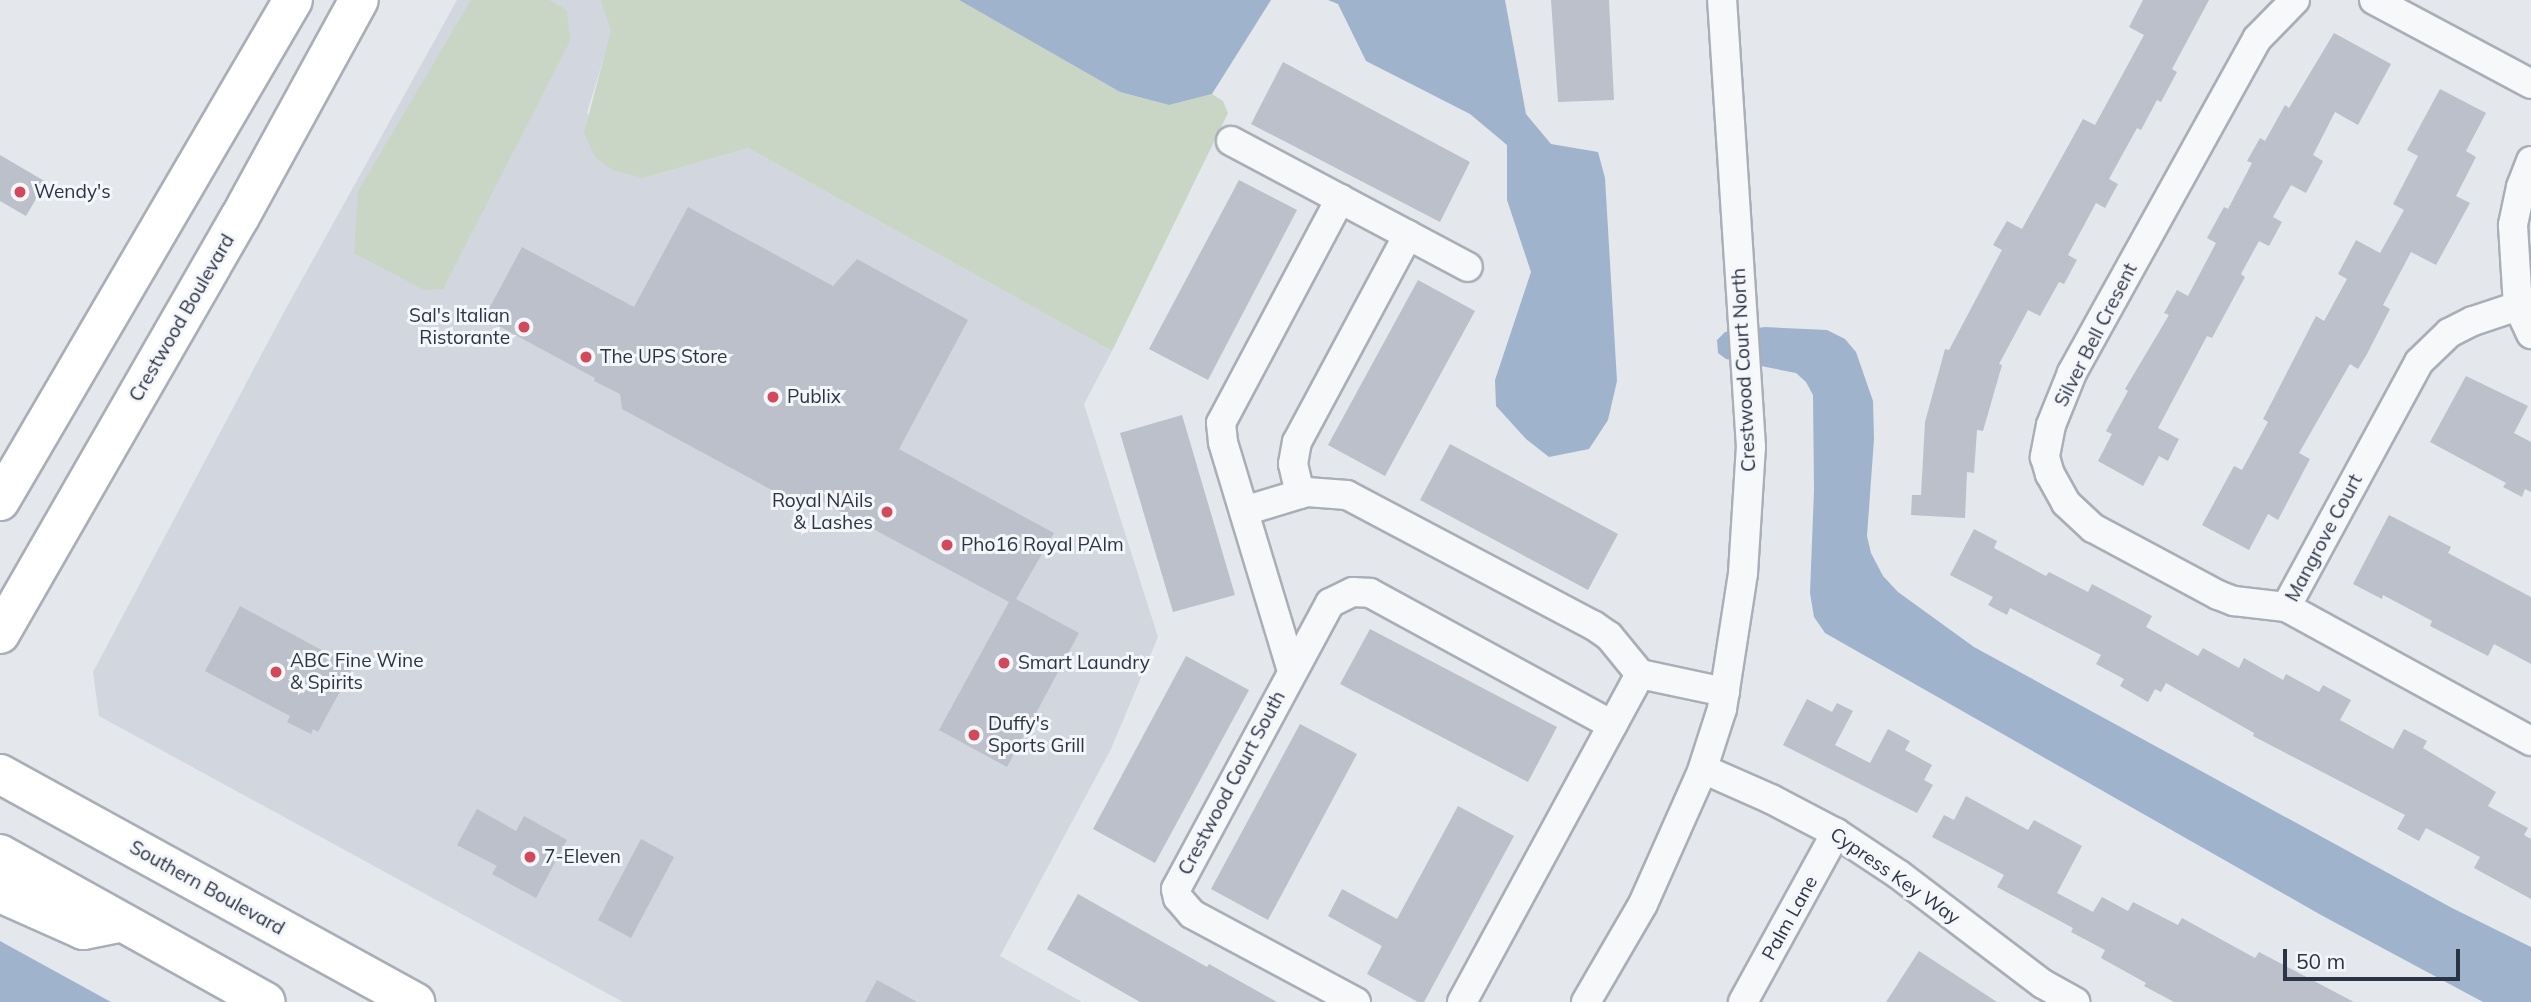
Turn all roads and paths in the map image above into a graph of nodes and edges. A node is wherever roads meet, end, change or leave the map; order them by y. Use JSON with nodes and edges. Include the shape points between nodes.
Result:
{"nodes":[{"id":1,"x":293,"y":0,"type":"edge"},
{"id":2,"x":359,"y":0,"type":"edge"},
{"id":3,"x":1722,"y":0,"type":"edge"},
{"id":4,"x":2295,"y":0,"type":"edge"},
{"id":5,"x":2374,"y":0,"type":"edge"},
{"id":6,"x":2531,"y":84,"type":"edge"},
{"id":7,"x":1231,"y":141,"type":"dead end"},
{"id":8,"x":2531,"y":161,"type":"edge"},
{"id":9,"x":1340,"y":199,"type":"junction"},
{"id":10,"x":1408,"y":235,"type":"junction"},
{"id":11,"x":1468,"y":267,"type":"dead end"},
{"id":12,"x":2518,"y":306,"type":"junction"},
{"id":13,"x":2531,"y":334,"type":"edge"},
{"id":14,"x":1300,"y":494,"type":"junction"},
{"id":15,"x":0,"y":501,"type":"edge"},
{"id":16,"x":1244,"y":511,"type":"junction"},
{"id":17,"x":2286,"y":607,"type":"junction"},
{"id":18,"x":0,"y":634,"type":"edge"},
{"id":19,"x":1292,"y":671,"type":"junction"},
{"id":20,"x":1640,"y":674,"type":"junction"},
{"id":21,"x":1724,"y":692,"type":"junction"},
{"id":22,"x":1612,"y":725,"type":"junction"},
{"id":23,"x":2531,"y":741,"type":"edge"},
{"id":24,"x":1703,"y":769,"type":"junction"},
{"id":25,"x":0,"y":774,"type":"edge"},
{"id":26,"x":1836,"y":833,"type":"junction"},
{"id":27,"x":0,"y":854,"type":"edge"},
{"id":28,"x":0,"y":893,"type":"edge"},
{"id":29,"x":121,"y":922,"type":"junction"},
{"id":30,"x":266,"y":1002,"type":"edge"},
{"id":31,"x":415,"y":1002,"type":"edge"},
{"id":32,"x":1356,"y":1002,"type":"edge"},
{"id":33,"x":1462,"y":1002,"type":"edge"},
{"id":34,"x":1586,"y":1002,"type":"edge"},
{"id":35,"x":1743,"y":1002,"type":"edge"},
{"id":36,"x":2075,"y":1002,"type":"edge"}],
"edges":[{"from":1,"to":15,"type":"main road"},
{"from":2,"to":18,"type":"main road","name":"Crestwood Boulevard"},
{"from":3,"to":21,"type":"street","name":"Crestwood Court North","via":[[1751,447],[1743,573]]},
{"from":4,"to":17,"type":"street","name":"Silver Bell Cresent","via":[[2257,39],[2078,361],[2051,425],[2045,457],[2066,503],[2093,527],[2218,595]]},
{"from":5,"to":6,"type":"street"},
{"from":7,"to":9,"type":"street"},
{"from":8,"to":12,"type":"street","via":[[2513,225]]},
{"from":9,"to":10,"type":"street"},
{"from":9,"to":16,"type":"street","name":"Crestwood Court South","via":[[1221,423]]},
{"from":10,"to":11,"type":"street"},
{"from":10,"to":14,"type":"street","via":[[1297,442],[1293,464]]},
{"from":12,"to":13,"type":"street"},
{"from":12,"to":17,"type":"street","name":"Mangrove Court","via":[[2449,333],[2419,362]]},
{"from":14,"to":16,"type":"street"},
{"from":14,"to":20,"type":"street","via":[[1335,493],[1370,506],[1592,625],[1609,636]]},
{"from":16,"to":19,"type":"street","name":"Crestwood Court South"},
{"from":17,"to":23,"type":"street","name":"Mangrove Court"},
{"from":19,"to":22,"type":"street","name":"Crestwood Court South","via":[[1329,603],[1353,592],[1370,593]]},
{"from":19,"to":32,"type":"street","name":"Crestwood Court South","via":[[1179,880],[1178,898],[1192,914]]},
{"from":20,"to":21,"type":"street"},
{"from":20,"to":22,"type":"street"},
{"from":21,"to":24,"type":"street","name":"Crestwood Court North"},
{"from":22,"to":33,"type":"street"},
{"from":24,"to":26,"type":"street","name":"Cypress Key Way"},
{"from":24,"to":34,"type":"street","name":"Crestwood Court North","via":[[1643,904]]},
{"from":25,"to":31,"type":"main road","name":"Southern Boulevard"},
{"from":26,"to":35,"type":"street","name":"Palm Lane"},
{"from":26,"to":36,"type":"street","name":"Cypress Key Way","via":[[2043,984]]},
{"from":27,"to":29,"type":"main road"},
{"from":28,"to":29,"type":"main road","via":[[83,930]]},
{"from":29,"to":30,"type":"main road"}]}
